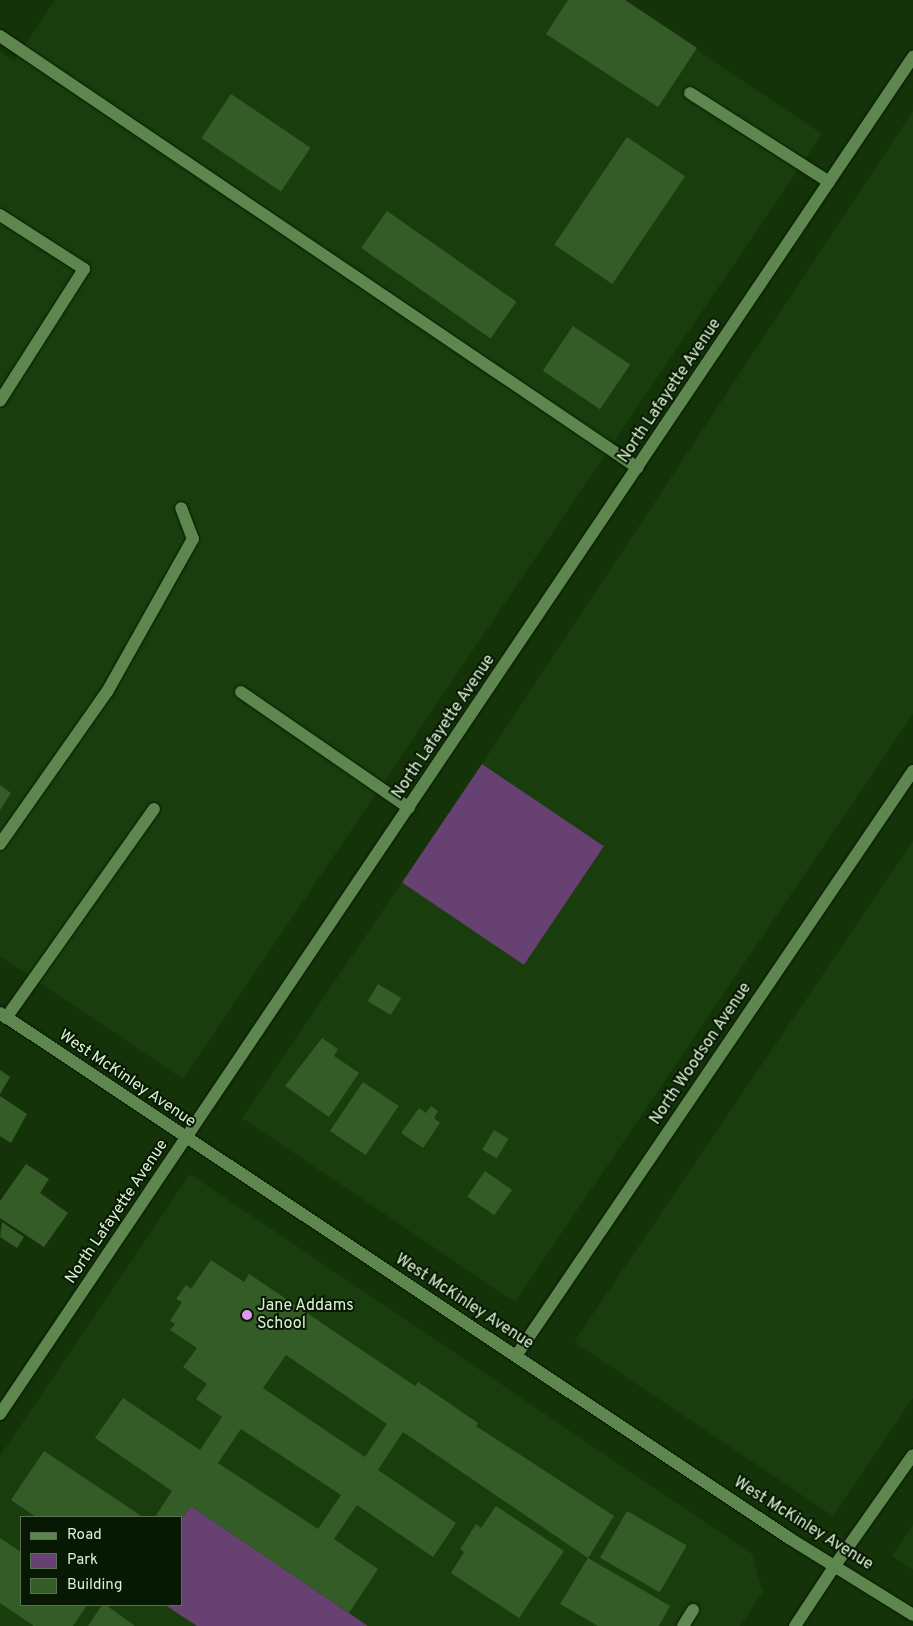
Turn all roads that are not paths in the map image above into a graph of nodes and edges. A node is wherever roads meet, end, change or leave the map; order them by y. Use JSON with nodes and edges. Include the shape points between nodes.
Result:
{"nodes":[{"id":1,"x":0,"y":36,"type":"edge"},
{"id":2,"x":913,"y":57,"type":"edge"},
{"id":3,"x":690,"y":93,"type":"dead end"},
{"id":4,"x":829,"y":182,"type":"junction"},
{"id":5,"x":0,"y":215,"type":"edge"},
{"id":6,"x":0,"y":401,"type":"edge"},
{"id":7,"x":638,"y":468,"type":"junction"},
{"id":8,"x":181,"y":508,"type":"dead end"},
{"id":9,"x":241,"y":692,"type":"dead end"},
{"id":10,"x":913,"y":771,"type":"edge"},
{"id":11,"x":409,"y":808,"type":"junction"},
{"id":12,"x":154,"y":809,"type":"dead end"},
{"id":13,"x":0,"y":844,"type":"edge"},
{"id":14,"x":3,"y":1016,"type":"edge"},
{"id":15,"x":186,"y":1138,"type":"junction"},
{"id":16,"x":516,"y":1356,"type":"junction"},
{"id":17,"x":0,"y":1414,"type":"edge"},
{"id":18,"x":913,"y":1455,"type":"edge"},
{"id":19,"x":836,"y":1564,"type":"junction"},
{"id":20,"x":692,"y":1610,"type":"dead end"},
{"id":21,"x":913,"y":1615,"type":"edge"},
{"id":22,"x":683,"y":1626,"type":"edge"},
{"id":23,"x":795,"y":1626,"type":"edge"}],
"edges":[{"from":1,"to":7,"type":"street"},
{"from":2,"to":4,"type":"street","name":"North Lafayette Avenue"},
{"from":3,"to":4,"type":"street"},
{"from":4,"to":7,"type":"street","name":"North Lafayette Avenue"},
{"from":5,"to":6,"type":"street","via":[[84,269]]},
{"from":7,"to":11,"type":"street","name":"North Lafayette Avenue"},
{"from":8,"to":13,"type":"street","via":[[193,539],[107,692]]},
{"from":9,"to":11,"type":"street"},
{"from":10,"to":16,"type":"street","name":"North Woodson Avenue"},
{"from":11,"to":15,"type":"street","name":"North Lafayette Avenue"},
{"from":12,"to":14,"type":"street"},
{"from":14,"to":15,"type":"street","name":"West McKinley Avenue"},
{"from":15,"to":16,"type":"street","name":"West McKinley Avenue"},
{"from":15,"to":17,"type":"street","name":"North Lafayette Avenue"},
{"from":16,"to":19,"type":"street","name":"West McKinley Avenue","via":[[789,1538]]},
{"from":18,"to":19,"type":"street"},
{"from":19,"to":21,"type":"street","name":"West McKinley Avenue"},
{"from":19,"to":23,"type":"street"},
{"from":20,"to":22,"type":"street"}]}
